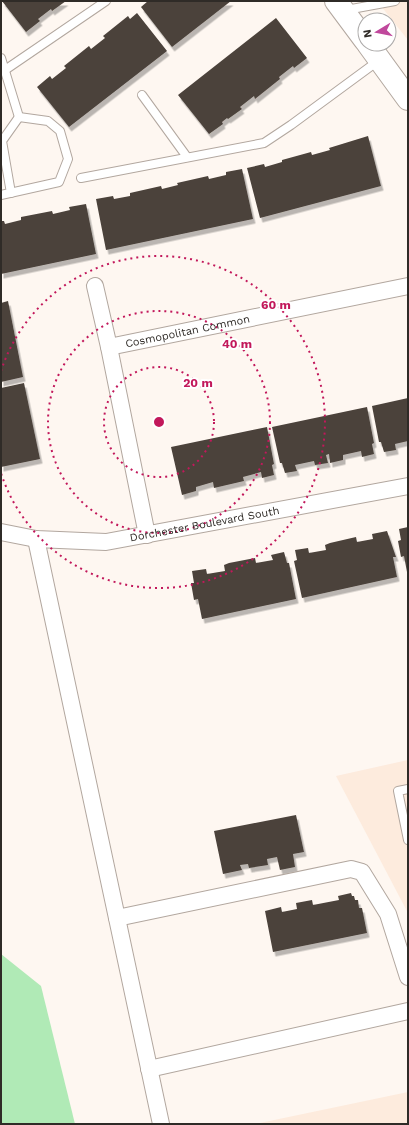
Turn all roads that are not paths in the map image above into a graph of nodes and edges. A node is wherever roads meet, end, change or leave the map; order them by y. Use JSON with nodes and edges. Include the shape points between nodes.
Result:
{"nodes":[{"id":1,"x":106,"y":1,"type":"edge"},
{"id":2,"x":395,"y":1,"type":"edge"},
{"id":3,"x":340,"y":6,"type":"edge"},
{"id":4,"x":357,"y":29,"type":"edge"},
{"id":5,"x":374,"y":52,"type":"edge"},
{"id":6,"x":1,"y":58,"type":"edge"},
{"id":7,"x":5,"y":70,"type":"junction"},
{"id":8,"x":142,"y":94,"type":"dead end"},
{"id":9,"x":408,"y":99,"type":"edge"},
{"id":10,"x":19,"y":117,"type":"junction"},
{"id":11,"x":187,"y":157,"type":"junction"},
{"id":12,"x":81,"y":178,"type":"dead end"},
{"id":13,"x":12,"y":193,"type":"junction"},
{"id":14,"x":1,"y":195,"type":"edge"},
{"id":15,"x":95,"y":286,"type":"dead end"},
{"id":16,"x":408,"y":286,"type":"edge"},
{"id":17,"x":109,"y":347,"type":"junction"},
{"id":18,"x":408,"y":486,"type":"edge"},
{"id":19,"x":1,"y":532,"type":"edge"},
{"id":20,"x":147,"y":534,"type":"junction"},
{"id":21,"x":36,"y":539,"type":"junction"},
{"id":22,"x":408,"y":789,"type":"edge"},
{"id":23,"x":408,"y":840,"type":"edge"},
{"id":24,"x":117,"y":918,"type":"junction"},
{"id":25,"x":408,"y":977,"type":"edge"},
{"id":26,"x":408,"y":1011,"type":"edge"},
{"id":27,"x":149,"y":1069,"type":"junction"},
{"id":28,"x":161,"y":1124,"type":"edge"}],
"edges":[{"from":1,"to":7,"type":"lane"},
{"from":2,"to":3,"type":"lane"},
{"from":3,"to":4,"type":"street"},
{"from":5,"to":9,"type":"street"},
{"from":5,"to":11,"type":"lane","via":[[291,125],[264,143]]},
{"from":6,"to":7,"type":"lane"},
{"from":7,"to":10,"type":"lane"},
{"from":8,"to":11,"type":"lane"},
{"from":10,"to":13,"type":"lane","via":[[2,141]]},
{"from":10,"to":13,"type":"lane","via":[[48,121],[60,131],[68,159],[59,182]]},
{"from":11,"to":12,"type":"lane"},
{"from":13,"to":14,"type":"lane"},
{"from":15,"to":17,"type":"street"},
{"from":16,"to":17,"type":"street","name":"Cosmopolitan Common"},
{"from":17,"to":20,"type":"street"},
{"from":18,"to":20,"type":"street","name":"Dorchester Boulevard South"},
{"from":19,"to":21,"type":"street","name":"Dorchester Boulevard South"},
{"from":20,"to":21,"type":"street","name":"Dorchester Boulevard South","via":[[106,542]]},
{"from":21,"to":24,"type":"street"},
{"from":22,"to":23,"type":"lane","via":[[398,791]]},
{"from":24,"to":25,"type":"street","via":[[351,868],[362,872],[388,914]]},
{"from":24,"to":27,"type":"street"},
{"from":26,"to":27,"type":"street"},
{"from":27,"to":28,"type":"street"}]}
